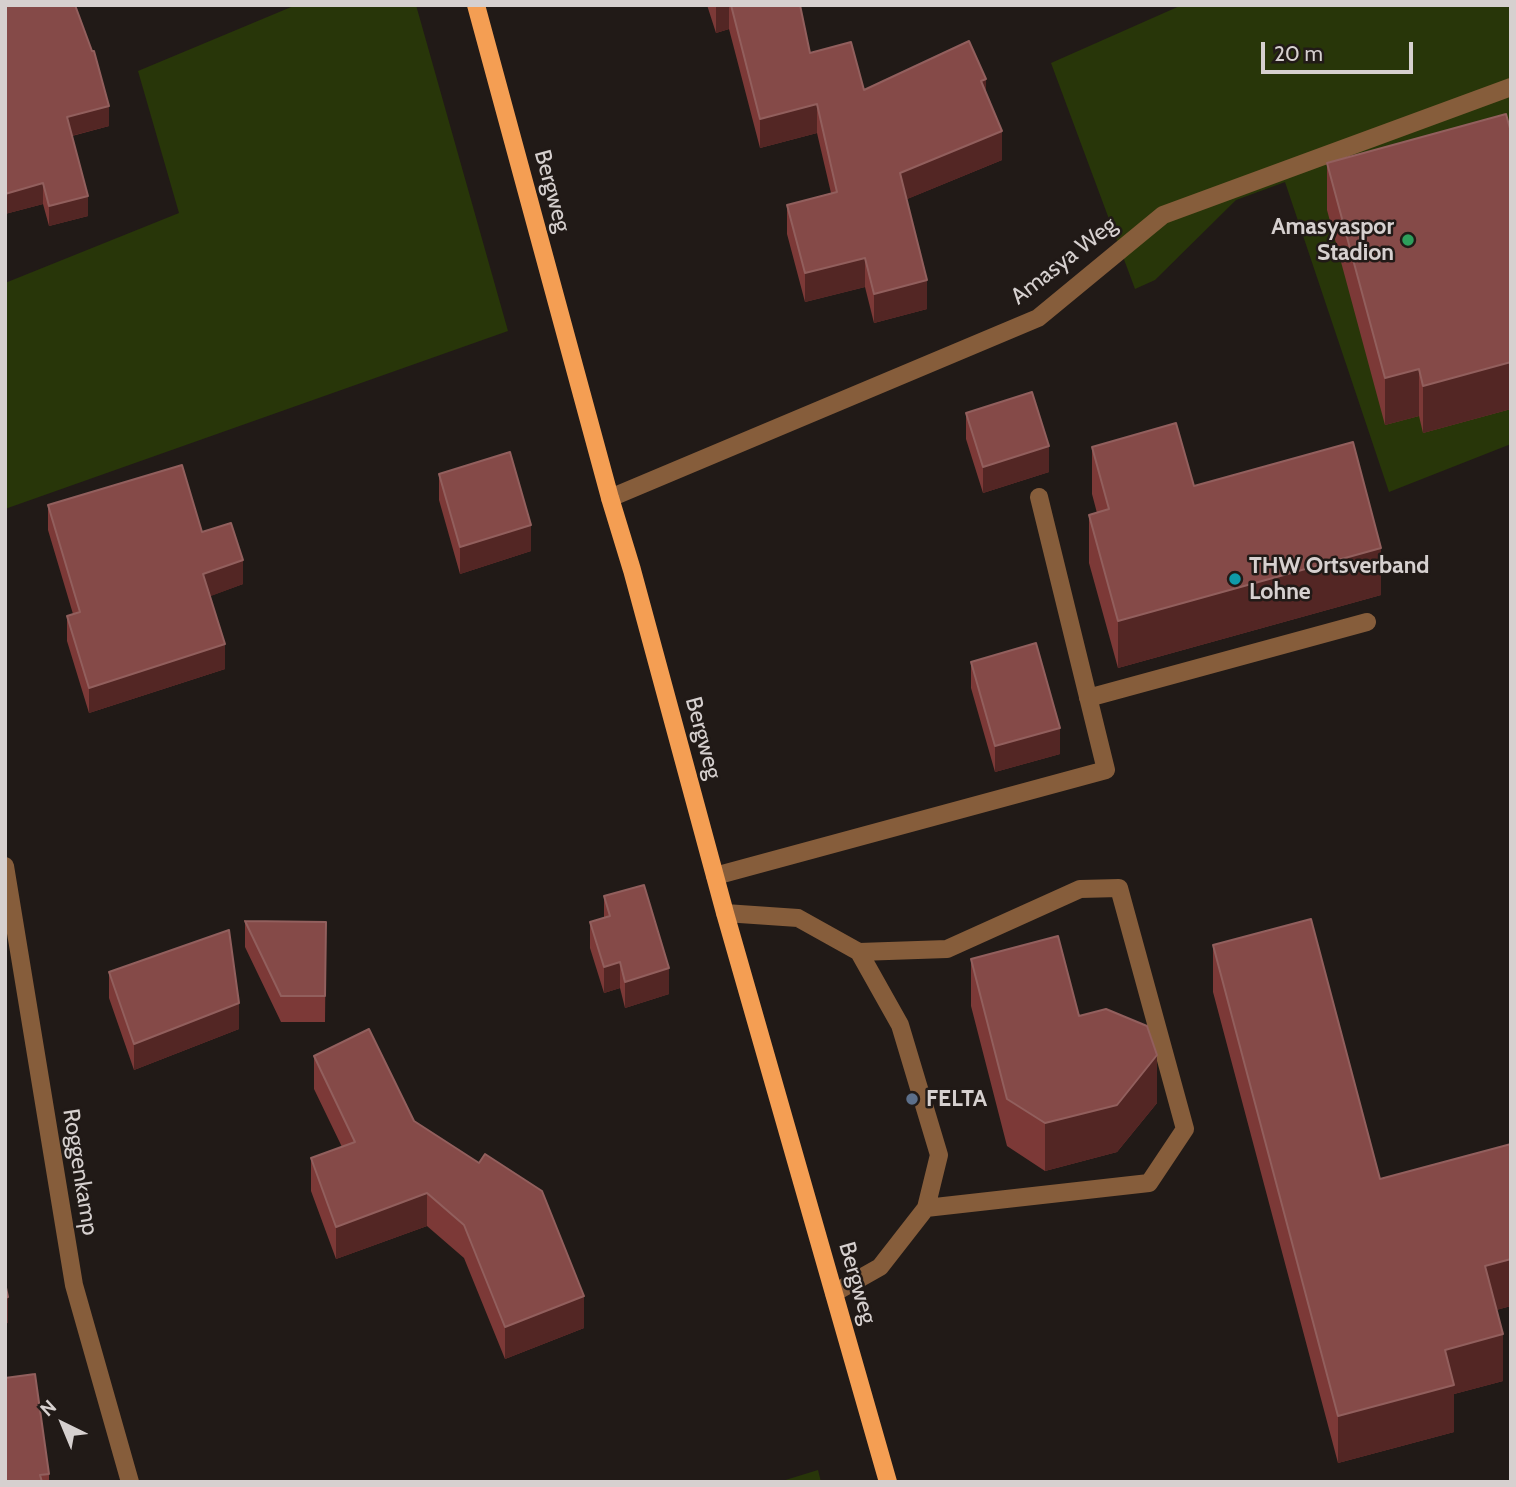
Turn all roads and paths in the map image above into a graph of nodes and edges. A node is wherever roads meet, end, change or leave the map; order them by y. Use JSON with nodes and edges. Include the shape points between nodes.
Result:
{"nodes":[{"id":1,"x":476,"y":5,"type":"edge"},
{"id":2,"x":1511,"y":86,"type":"edge"},
{"id":3,"x":1039,"y":497,"type":"dead end"},
{"id":4,"x":610,"y":498,"type":"junction"},
{"id":5,"x":1367,"y":622,"type":"dead end"},
{"id":6,"x":1088,"y":698,"type":"junction"},
{"id":7,"x":5,"y":866,"type":"edge"},
{"id":8,"x":715,"y":876,"type":"junction"},
{"id":9,"x":725,"y":913,"type":"junction"},
{"id":10,"x":859,"y":952,"type":"junction"},
{"id":11,"x":926,"y":1208,"type":"junction"},
{"id":12,"x":834,"y":1293,"type":"junction"},
{"id":13,"x":130,"y":1482,"type":"edge"},
{"id":14,"x":888,"y":1482,"type":"edge"}],
"edges":[{"from":1,"to":4,"type":"main road","name":"Bergweg"},
{"from":2,"to":4,"type":"street","name":"Amasya Weg","via":[[1163,215],[1038,318]]},
{"from":3,"to":6,"type":"street"},
{"from":4,"to":8,"type":"main road","name":"Bergweg"},
{"from":5,"to":6,"type":"street"},
{"from":6,"to":8,"type":"street","via":[[1106,770]]},
{"from":7,"to":13,"type":"street","name":"Roggenkamp","via":[[74,1285]]},
{"from":8,"to":9,"type":"main road","name":"Bergweg"},
{"from":9,"to":10,"type":"street","via":[[798,918]]},
{"from":9,"to":12,"type":"main road","name":"Bergweg"},
{"from":10,"to":11,"type":"street","via":[[900,1025],[939,1155]]},
{"from":10,"to":11,"type":"street","via":[[947,949],[1080,889],[1119,888],[1185,1129],[1149,1183]]},
{"from":11,"to":12,"type":"street","via":[[880,1268]]},
{"from":12,"to":14,"type":"main road","name":"Bergweg"}]}
